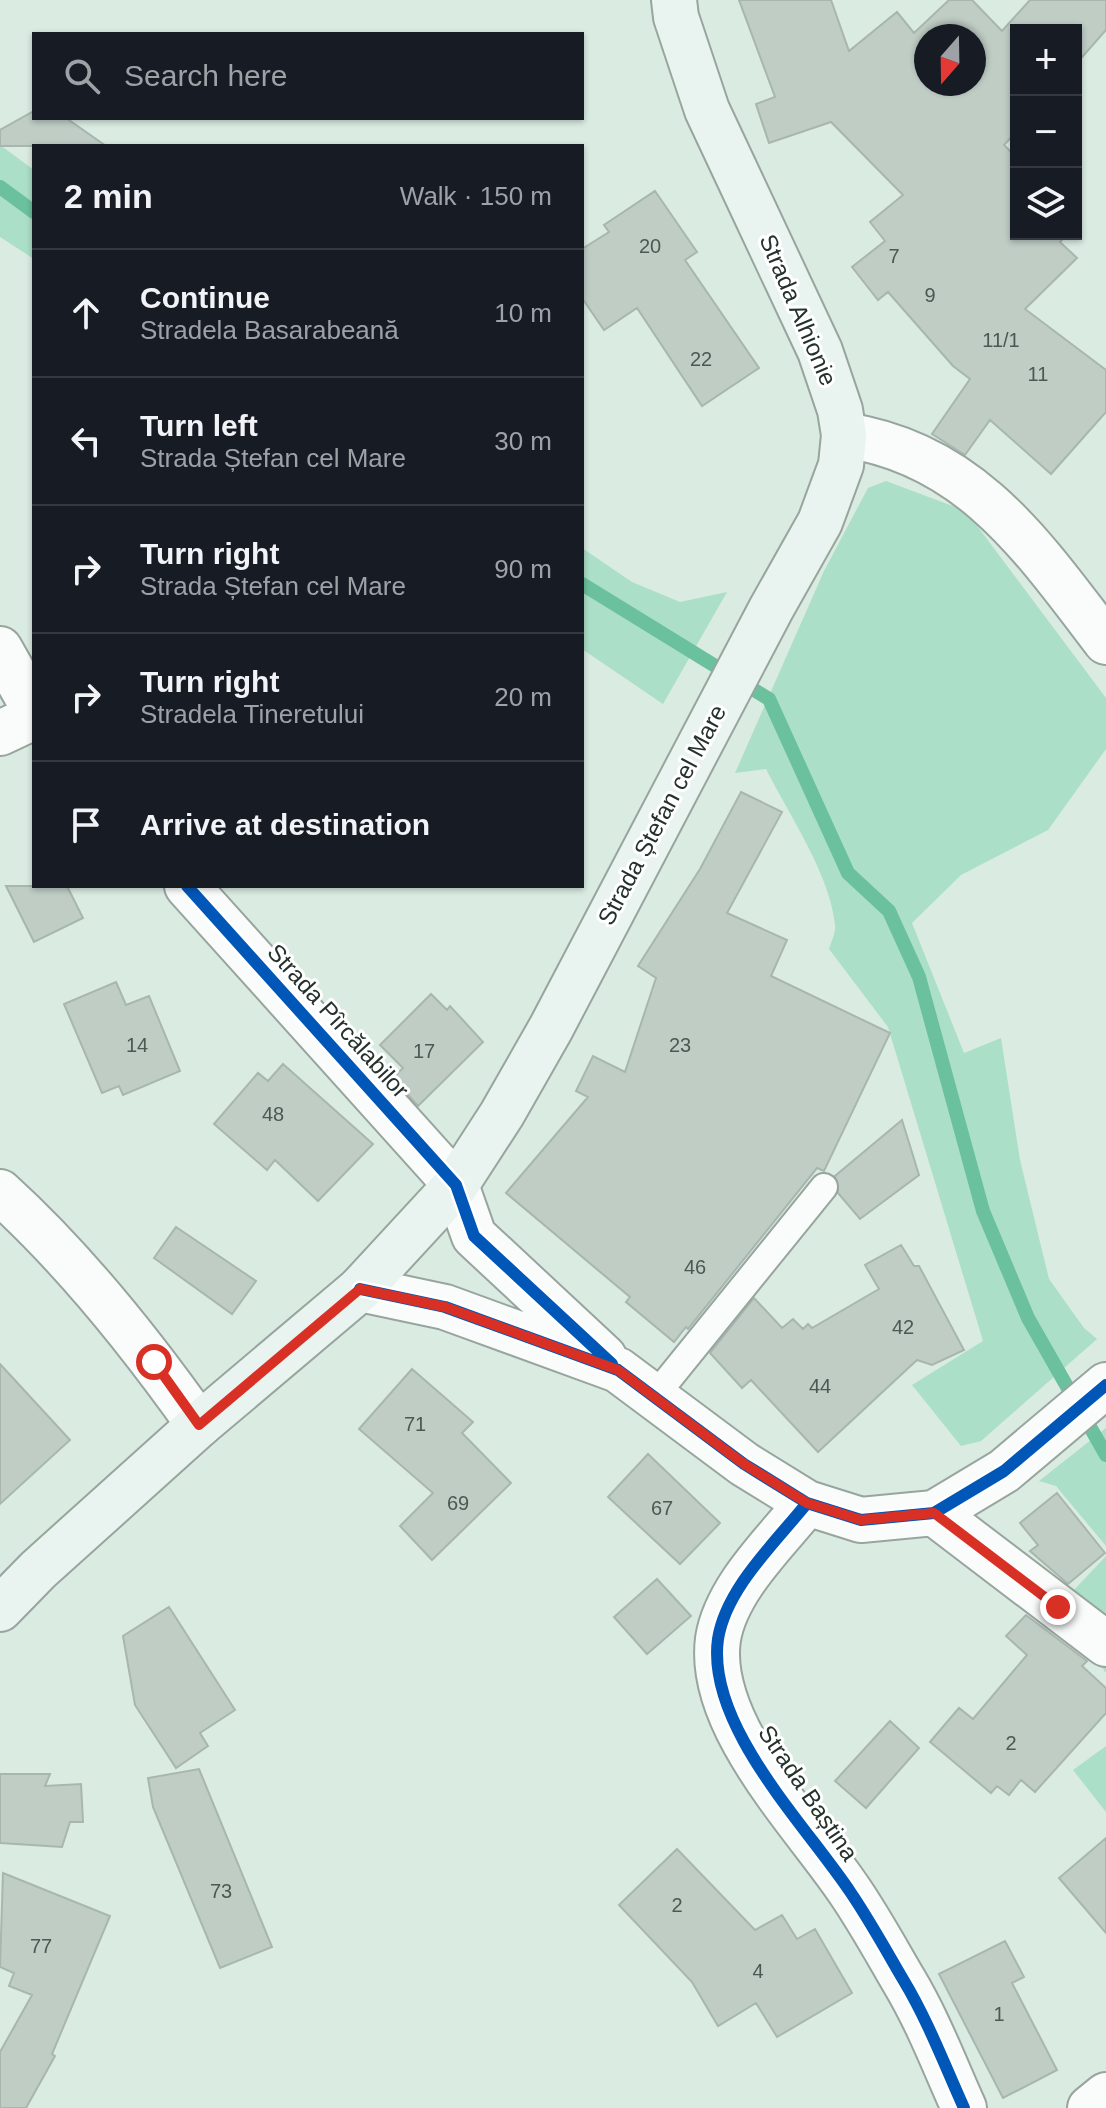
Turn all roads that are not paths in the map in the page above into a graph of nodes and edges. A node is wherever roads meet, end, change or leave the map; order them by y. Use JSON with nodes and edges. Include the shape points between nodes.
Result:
{"nodes":[{"id":1,"x":674,"y":0,"type":"edge"},
{"id":2,"x":844,"y":435,"type":"junction"},
{"id":3,"x":1106,"y":642,"type":"edge"},
{"id":4,"x":0,"y":649,"type":"edge"},
{"id":5,"x":32,"y":705,"type":"edge"},
{"id":6,"x":32,"y":718,"type":"edge"},
{"id":7,"x":0,"y":733,"type":"edge"},
{"id":8,"x":189,"y":888,"type":"edge"},
{"id":9,"x":456,"y":1185,"type":"junction"},
{"id":10,"x":824,"y":1187,"type":"dead end"},
{"id":11,"x":0,"y":1192,"type":"edge"},
{"id":12,"x":360,"y":1289,"type":"junction"},
{"id":13,"x":618,"y":1370,"type":"junction"},
{"id":14,"x":1105,"y":1386,"type":"edge"},
{"id":15,"x":654,"y":1397,"type":"junction"},
{"id":16,"x":199,"y":1425,"type":"junction"},
{"id":17,"x":807,"y":1503,"type":"junction"},
{"id":18,"x":934,"y":1513,"type":"junction"},
{"id":19,"x":0,"y":1609,"type":"edge"},
{"id":20,"x":1106,"y":1644,"type":"edge"},
{"id":21,"x":1106,"y":2095,"type":"edge"},
{"id":22,"x":956,"y":2105,"type":"edge"},
{"id":23,"x":1090,"y":2108,"type":"edge"}],
"edges":[{"from":1,"to":2,"type":"main road","name":"Strada Alhionie","via":[[707,110],[820,351]]},
{"from":2,"to":3,"type":"street","via":[[905,453],[985,497],[1038,552]]},
{"from":2,"to":9,"type":"main road","name":"Strada Ștefan cel Mare","via":[[841,465],[820,522],[551,1028]]},
{"from":4,"to":5,"type":"street"},
{"from":6,"to":7,"type":"street"},
{"from":8,"to":9,"type":"street","name":"Strada Pîrcălabilor"},
{"from":9,"to":12,"type":"main road","name":"Strada Ștefan cel Mare"},
{"from":9,"to":13,"type":"street","via":[[474,1236]]},
{"from":10,"to":15,"type":"lane"},
{"from":11,"to":16,"type":"street","via":[[29,1218],[154,1362]]},
{"from":12,"to":13,"type":"street","via":[[445,1307]]},
{"from":12,"to":16,"type":"main road","name":"Strada Ștefan cel Mare"},
{"from":13,"to":15,"type":"street"},
{"from":14,"to":18,"type":"street","via":[[1004,1471]]},
{"from":15,"to":17,"type":"street"},
{"from":16,"to":19,"type":"main road","name":"Strada Ștefan cel Mare"},
{"from":17,"to":18,"type":"street","via":[[861,1520]]},
{"from":17,"to":22,"type":"street","name":"Strada Baștina","via":[[735,1595],[718,1638],[719,1672],[732,1719],[907,1986]]},
{"from":18,"to":20,"type":"street"},
{"from":21,"to":23,"type":"street"}]}
